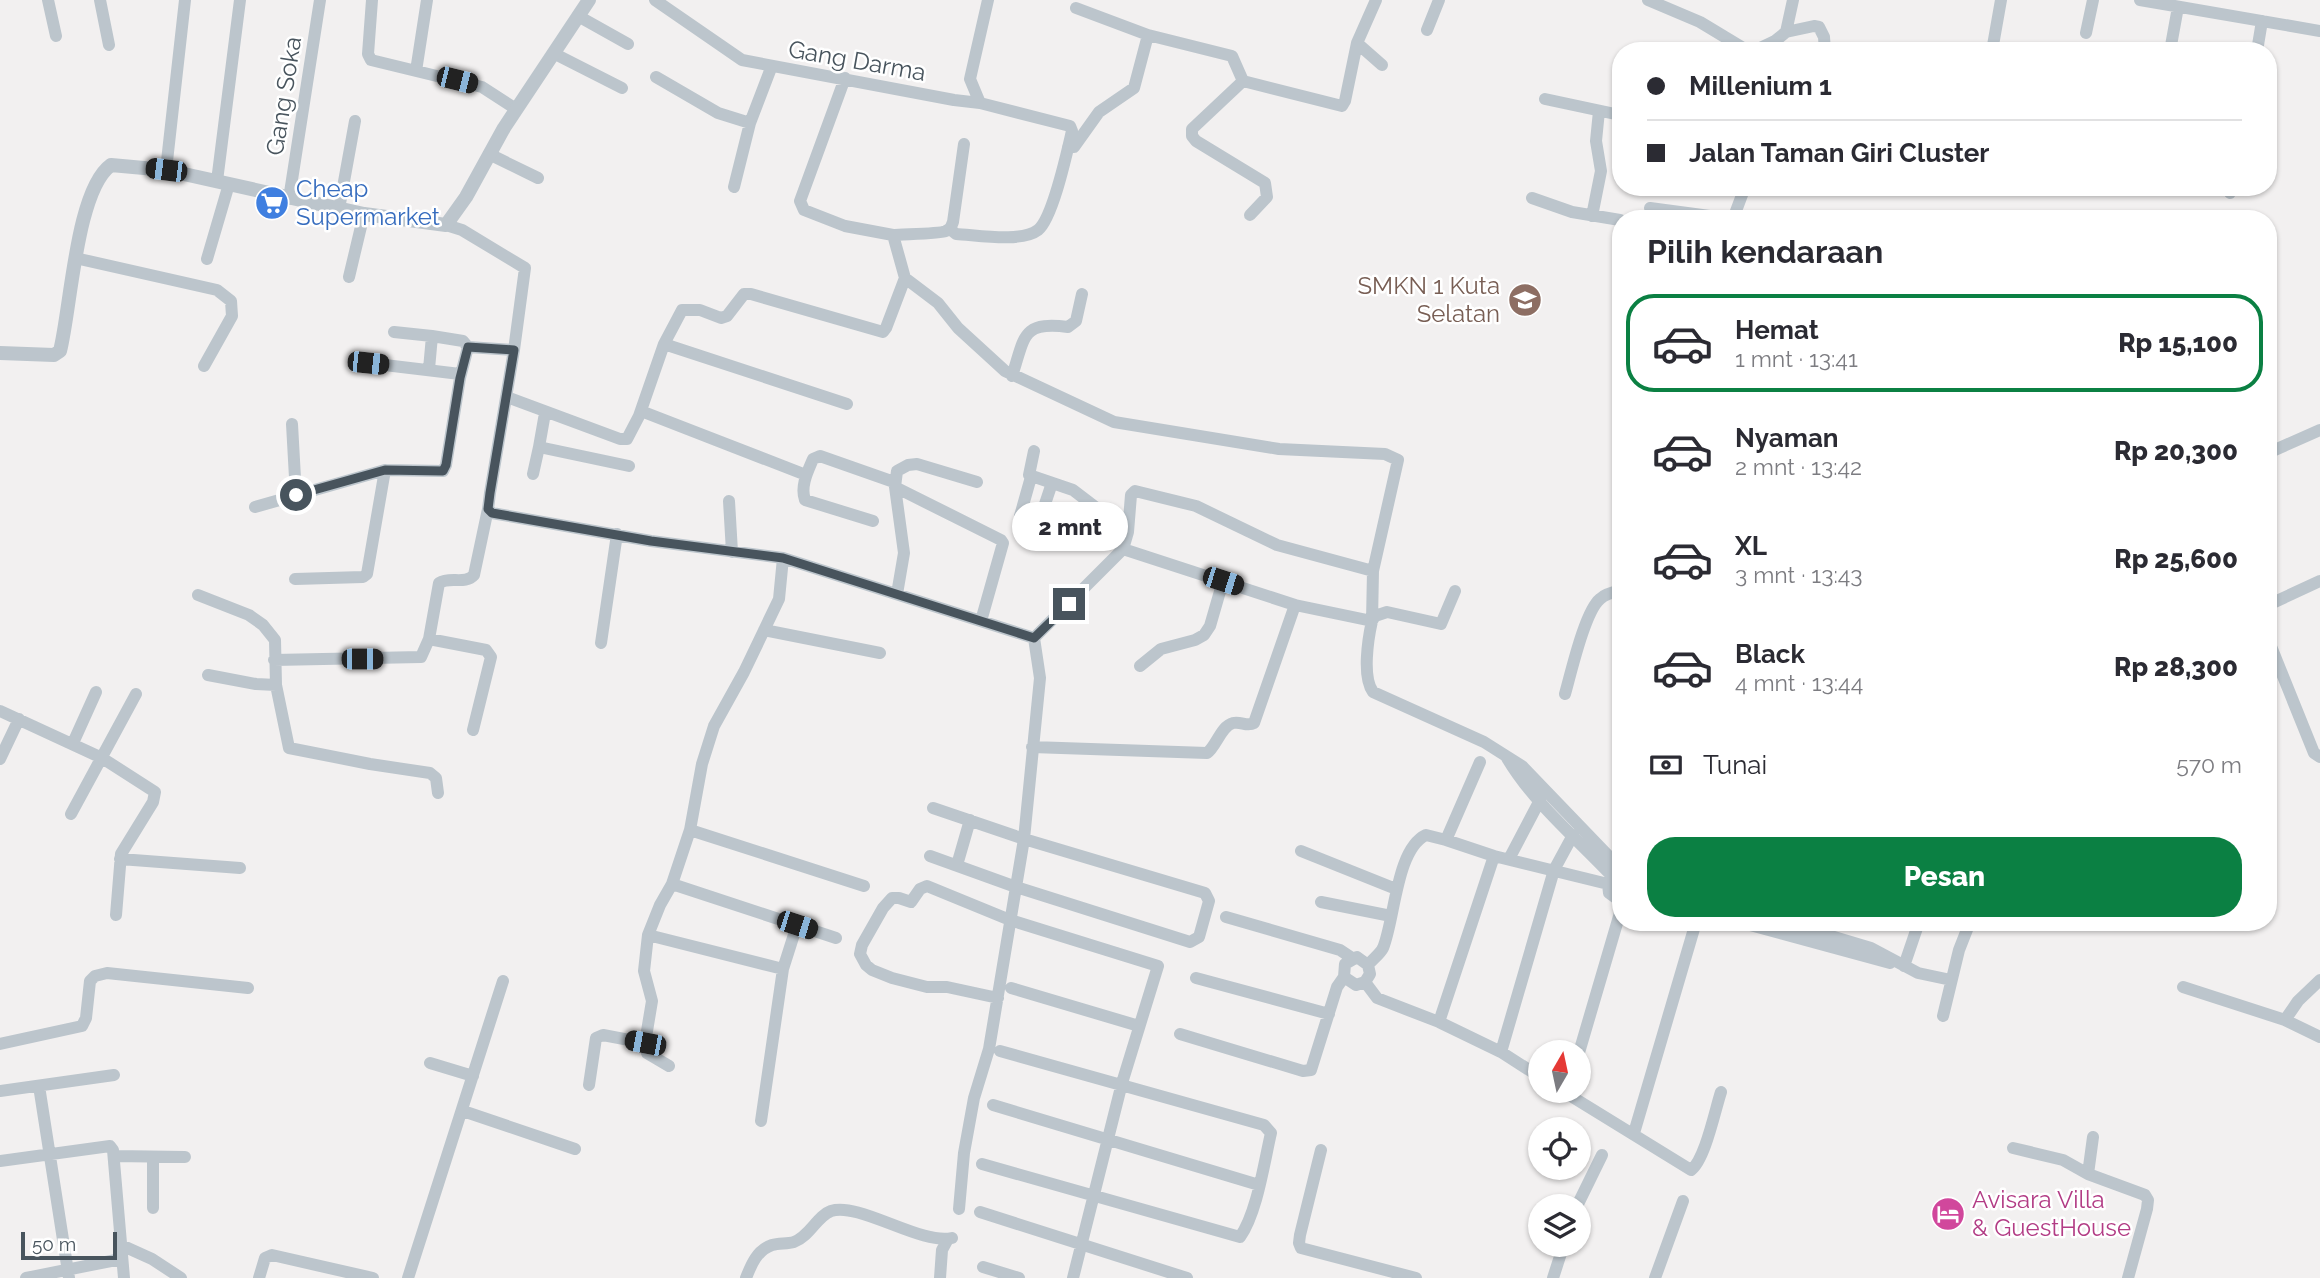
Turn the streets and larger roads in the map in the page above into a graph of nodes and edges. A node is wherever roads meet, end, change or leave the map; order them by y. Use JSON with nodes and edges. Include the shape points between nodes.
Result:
{"nodes":[{"id":1,"x":48,"y":0,"type":"edge"},
{"id":2,"x":100,"y":0,"type":"edge"},
{"id":3,"x":185,"y":0,"type":"edge"},
{"id":4,"x":240,"y":0,"type":"edge"},
{"id":5,"x":320,"y":0,"type":"edge"},
{"id":6,"x":372,"y":0,"type":"edge"},
{"id":7,"x":427,"y":0,"type":"edge"},
{"id":8,"x":589,"y":0,"type":"edge"},
{"id":9,"x":655,"y":0,"type":"edge"},
{"id":10,"x":988,"y":0,"type":"edge"},
{"id":11,"x":1376,"y":0,"type":"edge"},
{"id":12,"x":1439,"y":0,"type":"edge"},
{"id":13,"x":1648,"y":0,"type":"edge"},
{"id":14,"x":1793,"y":0,"type":"edge"},
{"id":15,"x":2001,"y":0,"type":"edge"},
{"id":16,"x":2093,"y":0,"type":"edge"},
{"id":17,"x":2140,"y":0,"type":"edge"},
{"id":18,"x":2178,"y":7,"type":"junction"},
{"id":19,"x":1076,"y":8,"type":"dead end"},
{"id":20,"x":578,"y":16,"type":"junction"},
{"id":21,"x":2263,"y":22,"type":"junction"},
{"id":22,"x":1427,"y":30,"type":"dead end"},
{"id":23,"x":2320,"y":31,"type":"edge"},
{"id":24,"x":1786,"y":32,"type":"junction"},
{"id":25,"x":2086,"y":33,"type":"dead end"},
{"id":26,"x":1149,"y":35,"type":"junction"},
{"id":27,"x":56,"y":36,"type":"dead end"},
{"id":28,"x":1733,"y":42,"type":"edge"},
{"id":29,"x":1769,"y":42,"type":"edge"},
{"id":30,"x":1824,"y":42,"type":"edge"},
{"id":31,"x":1994,"y":42,"type":"edge"},
{"id":32,"x":2172,"y":42,"type":"edge"},
{"id":33,"x":2259,"y":42,"type":"edge"},
{"id":34,"x":1357,"y":43,"type":"junction"},
{"id":35,"x":628,"y":44,"type":"dead end"},
{"id":36,"x":109,"y":45,"type":"dead end"},
{"id":37,"x":555,"y":54,"type":"junction"},
{"id":38,"x":1382,"y":65,"type":"dead end"},
{"id":39,"x":771,"y":68,"type":"junction"},
{"id":40,"x":416,"y":71,"type":"junction"},
{"id":41,"x":656,"y":77,"type":"dead end"},
{"id":42,"x":845,"y":78,"type":"junction"},
{"id":43,"x":1243,"y":81,"type":"junction"},
{"id":44,"x":622,"y":88,"type":"dead end"},
{"id":45,"x":1545,"y":99,"type":"dead end"},
{"id":46,"x":980,"y":103,"type":"junction"},
{"id":47,"x":516,"y":110,"type":"junction"},
{"id":48,"x":1599,"y":111,"type":"junction"},
{"id":49,"x":1612,"y":113,"type":"edge"},
{"id":50,"x":355,"y":121,"type":"dead end"},
{"id":51,"x":750,"y":123,"type":"junction"},
{"id":52,"x":964,"y":144,"type":"dead end"},
{"id":53,"x":1068,"y":147,"type":"junction"},
{"id":54,"x":489,"y":154,"type":"junction"},
{"id":55,"x":166,"y":170,"type":"junction"},
{"id":56,"x":538,"y":178,"type":"dead end"},
{"id":57,"x":223,"y":182,"type":"junction"},
{"id":58,"x":734,"y":187,"type":"dead end"},
{"id":59,"x":1532,"y":198,"type":"dead end"},
{"id":60,"x":289,"y":199,"type":"junction"},
{"id":61,"x":1650,"y":208,"type":"dead end"},
{"id":62,"x":339,"y":209,"type":"junction"},
{"id":63,"x":1665,"y":210,"type":"edge"},
{"id":64,"x":364,"y":214,"type":"junction"},
{"id":65,"x":1250,"y":215,"type":"dead end"},
{"id":66,"x":1592,"y":216,"type":"junction"},
{"id":67,"x":1612,"y":219,"type":"edge"},
{"id":68,"x":446,"y":225,"type":"junction"},
{"id":69,"x":950,"y":229,"type":"junction"},
{"id":70,"x":893,"y":235,"type":"junction"},
{"id":71,"x":75,"y":258,"type":"junction"},
{"id":72,"x":207,"y":259,"type":"dead end"},
{"id":73,"x":349,"y":277,"type":"dead end"},
{"id":74,"x":905,"y":278,"type":"junction"},
{"id":75,"x":1082,"y":294,"type":"dead end"},
{"id":76,"x":394,"y":332,"type":"dead end"},
{"id":77,"x":432,"y":337,"type":"junction"},
{"id":78,"x":664,"y":344,"type":"junction"},
{"id":79,"x":468,"y":347,"type":"junction"},
{"id":80,"x":514,"y":350,"type":"junction"},
{"id":81,"x":0,"y":353,"type":"edge"},
{"id":82,"x":368,"y":363,"type":"dead end"},
{"id":83,"x":204,"y":366,"type":"dead end"},
{"id":84,"x":429,"y":369,"type":"junction"},
{"id":85,"x":460,"y":374,"type":"junction"},
{"id":86,"x":1012,"y":376,"type":"junction"},
{"id":87,"x":507,"y":397,"type":"junction"},
{"id":88,"x":847,"y":404,"type":"dead end"},
{"id":89,"x":641,"y":411,"type":"junction"},
{"id":90,"x":545,"y":413,"type":"junction"},
{"id":91,"x":292,"y":424,"type":"dead end"},
{"id":92,"x":2320,"y":430,"type":"edge"},
{"id":93,"x":539,"y":447,"type":"junction"},
{"id":94,"x":2277,"y":449,"type":"edge"},
{"id":95,"x":1034,"y":451,"type":"dead end"},
{"id":96,"x":629,"y":467,"type":"dead end"},
{"id":97,"x":385,"y":470,"type":"junction"},
{"id":98,"x":533,"y":474,"type":"dead end"},
{"id":99,"x":806,"y":475,"type":"junction"},
{"id":100,"x":1031,"y":477,"type":"junction"},
{"id":101,"x":977,"y":482,"type":"dead end"},
{"id":102,"x":1052,"y":483,"type":"junction"},
{"id":103,"x":895,"y":484,"type":"junction"},
{"id":104,"x":296,"y":495,"type":"junction"},
{"id":105,"x":729,"y":501,"type":"dead end"},
{"id":106,"x":256,"y":507,"type":"dead end"},
{"id":107,"x":488,"y":509,"type":"junction"},
{"id":108,"x":873,"y":521,"type":"dead end"},
{"id":109,"x":1128,"y":531,"type":"junction"},
{"id":110,"x":617,"y":534,"type":"junction"},
{"id":111,"x":1123,"y":549,"type":"junction"},
{"id":112,"x":732,"y":552,"type":"junction"},
{"id":113,"x":783,"y":558,"type":"junction"},
{"id":114,"x":1373,"y":571,"type":"junction"},
{"id":115,"x":295,"y":579,"type":"dead end"},
{"id":116,"x":1223,"y":581,"type":"junction"},
{"id":117,"x":2320,"y":581,"type":"edge"},
{"id":118,"x":1455,"y":591,"type":"dead end"},
{"id":119,"x":1612,"y":593,"type":"edge"},
{"id":120,"x":198,"y":594,"type":"dead end"},
{"id":121,"x":897,"y":594,"type":"junction"},
{"id":122,"x":2277,"y":601,"type":"edge"},
{"id":123,"x":1295,"y":606,"type":"junction"},
{"id":124,"x":981,"y":621,"type":"junction"},
{"id":125,"x":1372,"y":621,"type":"junction"},
{"id":126,"x":764,"y":630,"type":"junction"},
{"id":127,"x":1034,"y":638,"type":"junction"},
{"id":128,"x":429,"y":639,"type":"junction"},
{"id":129,"x":601,"y":643,"type":"dead end"},
{"id":130,"x":880,"y":653,"type":"dead end"},
{"id":131,"x":274,"y":660,"type":"junction"},
{"id":132,"x":2277,"y":661,"type":"edge"},
{"id":133,"x":1140,"y":666,"type":"dead end"},
{"id":134,"x":208,"y":675,"type":"dead end"},
{"id":135,"x":276,"y":685,"type":"junction"},
{"id":136,"x":96,"y":692,"type":"dead end"},
{"id":137,"x":136,"y":694,"type":"dead end"},
{"id":138,"x":1565,"y":694,"type":"dead end"},
{"id":139,"x":0,"y":711,"type":"edge"},
{"id":140,"x":19,"y":719,"type":"junction"},
{"id":141,"x":473,"y":730,"type":"dead end"},
{"id":142,"x":73,"y":743,"type":"junction"},
{"id":143,"x":1032,"y":747,"type":"junction"},
{"id":144,"x":1504,"y":755,"type":"junction"},
{"id":145,"x":2320,"y":757,"type":"edge"},
{"id":146,"x":102,"y":758,"type":"junction"},
{"id":147,"x":0,"y":760,"type":"edge"},
{"id":148,"x":1480,"y":762,"type":"dead end"},
{"id":149,"x":438,"y":793,"type":"dead end"},
{"id":150,"x":1540,"y":800,"type":"junction"},
{"id":151,"x":933,"y":808,"type":"dead end"},
{"id":152,"x":71,"y":814,"type":"dead end"},
{"id":153,"x":970,"y":820,"type":"junction"},
{"id":154,"x":690,"y":830,"type":"junction"},
{"id":155,"x":1573,"y":835,"type":"junction"},
{"id":156,"x":1024,"y":839,"type":"junction"},
{"id":157,"x":1446,"y":840,"type":"junction"},
{"id":158,"x":1301,"y":851,"type":"dead end"},
{"id":159,"x":930,"y":856,"type":"dead end"},
{"id":160,"x":1494,"y":856,"type":"junction"},
{"id":161,"x":120,"y":859,"type":"junction"},
{"id":162,"x":1509,"y":859,"type":"junction"},
{"id":163,"x":957,"y":865,"type":"junction"},
{"id":164,"x":240,"y":868,"type":"dead end"},
{"id":165,"x":1554,"y":870,"type":"junction"},
{"id":166,"x":1612,"y":871,"type":"edge"},
{"id":167,"x":1612,"y":871,"type":"edge"},
{"id":168,"x":1612,"y":874,"type":"edge"},
{"id":169,"x":672,"y":884,"type":"junction"},
{"id":170,"x":863,"y":886,"type":"dead end"},
{"id":171,"x":1016,"y":887,"type":"junction"},
{"id":172,"x":1396,"y":890,"type":"junction"},
{"id":173,"x":1321,"y":902,"type":"dead end"},
{"id":174,"x":116,"y":915,"type":"dead end"},
{"id":175,"x":1391,"y":916,"type":"junction"},
{"id":176,"x":1226,"y":917,"type":"dead end"},
{"id":177,"x":1010,"y":920,"type":"junction"},
{"id":178,"x":797,"y":925,"type":"junction"},
{"id":179,"x":1615,"y":931,"type":"edge"},
{"id":180,"x":1693,"y":931,"type":"edge"},
{"id":181,"x":1781,"y":931,"type":"edge"},
{"id":182,"x":1819,"y":931,"type":"edge"},
{"id":183,"x":1839,"y":931,"type":"edge"},
{"id":184,"x":1916,"y":931,"type":"edge"},
{"id":185,"x":1967,"y":931,"type":"edge"},
{"id":186,"x":648,"y":935,"type":"junction"},
{"id":187,"x":1838,"y":936,"type":"junction"},
{"id":188,"x":836,"y":938,"type":"dead end"},
{"id":189,"x":1352,"y":958,"type":"junction"},
{"id":190,"x":1368,"y":965,"type":"junction"},
{"id":191,"x":1904,"y":966,"type":"junction"},
{"id":192,"x":783,"y":969,"type":"junction"},
{"id":193,"x":1344,"y":977,"type":"junction"},
{"id":194,"x":1196,"y":978,"type":"dead end"},
{"id":195,"x":1951,"y":980,"type":"junction"},
{"id":196,"x":2320,"y":980,"type":"edge"},
{"id":197,"x":503,"y":981,"type":"dead end"},
{"id":198,"x":1365,"y":982,"type":"junction"},
{"id":199,"x":2183,"y":987,"type":"dead end"},
{"id":200,"x":248,"y":988,"type":"dead end"},
{"id":201,"x":1011,"y":988,"type":"dead end"},
{"id":202,"x":998,"y":998,"type":"junction"},
{"id":203,"x":1329,"y":1014,"type":"junction"},
{"id":204,"x":1943,"y":1016,"type":"dead end"},
{"id":205,"x":2285,"y":1020,"type":"junction"},
{"id":206,"x":1439,"y":1022,"type":"junction"},
{"id":207,"x":1139,"y":1026,"type":"junction"},
{"id":208,"x":1180,"y":1034,"type":"dead end"},
{"id":209,"x":2320,"y":1037,"type":"edge"},
{"id":210,"x":1583,"y":1040,"type":"edge"},
{"id":211,"x":645,"y":1043,"type":"junction"},
{"id":212,"x":0,"y":1044,"type":"edge"},
{"id":213,"x":1000,"y":1051,"type":"dead end"},
{"id":214,"x":1501,"y":1052,"type":"junction"},
{"id":215,"x":430,"y":1063,"type":"dead end"},
{"id":216,"x":669,"y":1066,"type":"dead end"},
{"id":217,"x":1528,"y":1069,"type":"edge"},
{"id":218,"x":114,"y":1075,"type":"dead end"},
{"id":219,"x":473,"y":1076,"type":"junction"},
{"id":220,"x":1122,"y":1083,"type":"junction"},
{"id":221,"x":589,"y":1085,"type":"dead end"},
{"id":222,"x":38,"y":1086,"type":"junction"},
{"id":223,"x":0,"y":1091,"type":"edge"},
{"id":224,"x":1721,"y":1092,"type":"dead end"},
{"id":225,"x":1584,"y":1103,"type":"edge"},
{"id":226,"x":993,"y":1105,"type":"dead end"},
{"id":227,"x":463,"y":1111,"type":"junction"},
{"id":228,"x":761,"y":1121,"type":"dead end"},
{"id":229,"x":1634,"y":1133,"type":"junction"},
{"id":230,"x":2093,"y":1137,"type":"dead end"},
{"id":231,"x":1107,"y":1140,"type":"junction"},
{"id":232,"x":2012,"y":1148,"type":"dead end"},
{"id":233,"x":575,"y":1149,"type":"dead end"},
{"id":234,"x":1321,"y":1150,"type":"dead end"},
{"id":235,"x":50,"y":1155,"type":"junction"},
{"id":236,"x":1602,"y":1155,"type":"dead end"},
{"id":237,"x":114,"y":1156,"type":"junction"},
{"id":238,"x":153,"y":1157,"type":"junction"},
{"id":239,"x":185,"y":1157,"type":"dead end"},
{"id":240,"x":0,"y":1161,"type":"edge"},
{"id":241,"x":982,"y":1164,"type":"dead end"},
{"id":242,"x":2088,"y":1174,"type":"junction"},
{"id":243,"x":1259,"y":1185,"type":"junction"},
{"id":244,"x":1093,"y":1194,"type":"junction"},
{"id":245,"x":1583,"y":1194,"type":"edge"},
{"id":246,"x":1683,"y":1201,"type":"dead end"},
{"id":247,"x":153,"y":1208,"type":"dead end"},
{"id":248,"x":959,"y":1209,"type":"dead end"},
{"id":249,"x":980,"y":1212,"type":"dead end"},
{"id":250,"x":1082,"y":1244,"type":"junction"},
{"id":251,"x":121,"y":1245,"type":"junction"},
{"id":252,"x":1560,"y":1257,"type":"edge"},
{"id":253,"x":121,"y":1259,"type":"junction"},
{"id":254,"x":983,"y":1268,"type":"dead end"},
{"id":255,"x":68,"y":1274,"type":"edge"},
{"id":256,"x":26,"y":1278,"type":"edge"},
{"id":257,"x":124,"y":1278,"type":"edge"},
{"id":258,"x":181,"y":1278,"type":"edge"},
{"id":259,"x":259,"y":1278,"type":"edge"},
{"id":260,"x":366,"y":1278,"type":"edge"},
{"id":261,"x":373,"y":1278,"type":"edge"},
{"id":262,"x":408,"y":1278,"type":"edge"},
{"id":263,"x":746,"y":1278,"type":"edge"},
{"id":264,"x":940,"y":1278,"type":"edge"},
{"id":265,"x":1016,"y":1278,"type":"edge"},
{"id":266,"x":1073,"y":1278,"type":"edge"},
{"id":267,"x":1187,"y":1278,"type":"edge"},
{"id":268,"x":1416,"y":1278,"type":"edge"},
{"id":269,"x":1553,"y":1278,"type":"edge"},
{"id":270,"x":1655,"y":1278,"type":"edge"},
{"id":271,"x":2128,"y":1278,"type":"edge"}],
"edges":[{"from":1,"to":27,"type":"street"},
{"from":2,"to":36,"type":"street"},
{"from":3,"to":55,"type":"street"},
{"from":4,"to":57,"type":"street"},
{"from":5,"to":60,"type":"street","name":"Gang Soka"},
{"from":6,"to":40,"type":"street","via":[[369,58]]},
{"from":7,"to":40,"type":"street"},
{"from":8,"to":20,"type":"street"},
{"from":9,"to":39,"type":"street","name":"Gang Darma","via":[[742,60]]},
{"from":10,"to":46,"type":"street","via":[[970,79]]},
{"from":11,"to":34,"type":"street"},
{"from":12,"to":22,"type":"street"},
{"from":13,"to":28,"type":"street"},
{"from":14,"to":24,"type":"street"},
{"from":15,"to":31,"type":"street"},
{"from":16,"to":25,"type":"street"},
{"from":17,"to":18,"type":"street"},
{"from":18,"to":21,"type":"street"},
{"from":18,"to":32,"type":"street"},
{"from":19,"to":26,"type":"street"},
{"from":20,"to":35,"type":"street"},
{"from":20,"to":37,"type":"street"},
{"from":21,"to":23,"type":"street"},
{"from":21,"to":33,"type":"street"},
{"from":24,"to":29,"type":"street"},
{"from":24,"to":30,"type":"street","via":[[1819,27]]},
{"from":26,"to":43,"type":"street","via":[[1232,56]]},
{"from":26,"to":53,"type":"street","via":[[1134,88],[1099,112],[1074,147]]},
{"from":34,"to":38,"type":"street"},
{"from":34,"to":43,"type":"street","via":[[1342,106]]},
{"from":37,"to":44,"type":"street"},
{"from":37,"to":47,"type":"street"},
{"from":39,"to":42,"type":"street","name":"Gang Darma"},
{"from":39,"to":51,"type":"street"},
{"from":40,"to":47,"type":"street","via":[[482,87]]},
{"from":41,"to":51,"type":"street","via":[[718,113]]},
{"from":42,"to":46,"type":"street","name":"Gang Darma"},
{"from":42,"to":70,"type":"street","via":[[800,201],[804,210],[828,221]]},
{"from":43,"to":65,"type":"street","via":[[1192,129],[1192,136],[1265,183],[1267,197]]},
{"from":45,"to":48,"type":"street"},
{"from":46,"to":53,"type":"street","name":"Gang Darma","via":[[1068,124],[1072,131]]},
{"from":47,"to":54,"type":"street"},
{"from":48,"to":49,"type":"street"},
{"from":48,"to":66,"type":"street","via":[[1596,141],[1601,171]]},
{"from":50,"to":62,"type":"street"},
{"from":51,"to":58,"type":"street"},
{"from":52,"to":69,"type":"street"},
{"from":53,"to":69,"type":"street","via":[[1055,195],[1038,230],[1016,237],[956,234]]},
{"from":54,"to":56,"type":"street"},
{"from":54,"to":68,"type":"street"},
{"from":55,"to":57,"type":"street"},
{"from":55,"to":71,"type":"street","via":[[119,164],[103,171],[93,187]]},
{"from":57,"to":60,"type":"street"},
{"from":57,"to":72,"type":"street"},
{"from":59,"to":66,"type":"street"},
{"from":60,"to":62,"type":"street"},
{"from":61,"to":63,"type":"street"},
{"from":62,"to":64,"type":"street"},
{"from":64,"to":68,"type":"street"},
{"from":64,"to":73,"type":"street"},
{"from":66,"to":67,"type":"street"},
{"from":68,"to":80,"type":"street","via":[[525,268]]},
{"from":69,"to":70,"type":"street"},
{"from":70,"to":74,"type":"street"},
{"from":71,"to":81,"type":"street","via":[[60,351],[54,355]]},
{"from":71,"to":83,"type":"street","via":[[217,290],[231,301],[232,316]]},
{"from":74,"to":78,"type":"street","via":[[883,332],[744,294],[721,318],[692,308],[682,310]]},
{"from":74,"to":86,"type":"street"},
{"from":75,"to":86,"type":"street","via":[[1076,321],[1068,327],[1047,325],[1026,334]]},
{"from":76,"to":77,"type":"street"},
{"from":77,"to":79,"type":"street","via":[[463,341]]},
{"from":77,"to":84,"type":"street"},
{"from":78,"to":88,"type":"street"},
{"from":78,"to":89,"type":"street"},
{"from":79,"to":80,"type":"street"},
{"from":79,"to":85,"type":"street"},
{"from":80,"to":87,"type":"street"},
{"from":82,"to":84,"type":"street"},
{"from":84,"to":85,"type":"street"},
{"from":85,"to":97,"type":"street","via":[[443,471]]},
{"from":86,"to":114,"type":"street","via":[[1114,422],[1238,444],[1385,454],[1398,460]]},
{"from":87,"to":90,"type":"street"},
{"from":87,"to":107,"type":"street"},
{"from":89,"to":90,"type":"street","via":[[627,439]]},
{"from":89,"to":99,"type":"street"},
{"from":90,"to":93,"type":"street"},
{"from":91,"to":104,"type":"street"},
{"from":92,"to":94,"type":"street"},
{"from":93,"to":96,"type":"street"},
{"from":93,"to":98,"type":"street"},
{"from":95,"to":100,"type":"street","via":[[1028,471]]},
{"from":97,"to":104,"type":"street"},
{"from":97,"to":115,"type":"street","via":[[367,574]]},
{"from":99,"to":103,"type":"street","via":[[813,458],[820,456]]},
{"from":99,"to":108,"type":"street","via":[[805,500]]},
{"from":100,"to":102,"type":"street"},
{"from":100,"to":102,"type":"street","via":[[1020,516],[1035,524]]},
{"from":101,"to":103,"type":"street","via":[[917,464],[901,467]]},
{"from":102,"to":109,"type":"street","via":[[1079,493]]},
{"from":103,"to":121,"type":"street","via":[[904,553]]},
{"from":103,"to":124,"type":"street","via":[[1003,543]]},
{"from":104,"to":106,"type":"street"},
{"from":105,"to":112,"type":"street"},
{"from":107,"to":110,"type":"street","via":[[504,516]]},
{"from":107,"to":128,"type":"street","via":[[474,575],[439,583]]},
{"from":109,"to":111,"type":"street"},
{"from":109,"to":114,"type":"street","via":[[1135,491],[1196,506],[1277,545]]},
{"from":110,"to":112,"type":"street"},
{"from":110,"to":129,"type":"street"},
{"from":111,"to":116,"type":"street"},
{"from":111,"to":127,"type":"street"},
{"from":112,"to":113,"type":"street"},
{"from":113,"to":121,"type":"street"},
{"from":113,"to":126,"type":"street","via":[[779,599]]},
{"from":114,"to":125,"type":"street"},
{"from":116,"to":123,"type":"street"},
{"from":116,"to":133,"type":"street","via":[[1204,635],[1161,649]]},
{"from":117,"to":122,"type":"street"},
{"from":118,"to":125,"type":"street","via":[[1441,624],[1387,612]]},
{"from":119,"to":138,"type":"street","via":[[1599,600],[1590,614]]},
{"from":120,"to":131,"type":"street","via":[[263,625],[275,640]]},
{"from":121,"to":124,"type":"street"},
{"from":123,"to":125,"type":"street"},
{"from":123,"to":143,"type":"street","via":[[1254,723],[1230,725],[1207,753]]},
{"from":124,"to":127,"type":"street"},
{"from":125,"to":144,"type":"street","via":[[1368,676],[1373,692]]},
{"from":126,"to":130,"type":"street"},
{"from":126,"to":154,"type":"street","via":[[714,726]]},
{"from":127,"to":143,"type":"street","via":[[1040,678]]},
{"from":128,"to":131,"type":"street","via":[[418,658]]},
{"from":128,"to":141,"type":"street","via":[[490,653]]},
{"from":131,"to":135,"type":"street"},
{"from":132,"to":145,"type":"street","via":[[2314,753]]},
{"from":134,"to":135,"type":"street"},
{"from":135,"to":149,"type":"street","via":[[289,748],[430,773],[436,778]]},
{"from":136,"to":142,"type":"street"},
{"from":137,"to":146,"type":"street"},
{"from":139,"to":140,"type":"street"},
{"from":140,"to":142,"type":"street"},
{"from":140,"to":147,"type":"street"},
{"from":142,"to":146,"type":"street"},
{"from":143,"to":156,"type":"street"},
{"from":144,"to":150,"type":"street"},
{"from":144,"to":166,"type":"street","via":[[1522,766]]},
{"from":146,"to":152,"type":"street"},
{"from":146,"to":161,"type":"street","via":[[155,794]]},
{"from":148,"to":157,"type":"street"},
{"from":150,"to":155,"type":"street"},
{"from":150,"to":162,"type":"street"},
{"from":151,"to":153,"type":"street"},
{"from":153,"to":156,"type":"street"},
{"from":153,"to":163,"type":"street"},
{"from":154,"to":169,"type":"street"},
{"from":154,"to":170,"type":"street"},
{"from":155,"to":165,"type":"street"},
{"from":155,"to":167,"type":"street"},
{"from":156,"to":171,"type":"street"},
{"from":156,"to":171,"type":"street","via":[[1205,893],[1209,901],[1199,937],[1190,942]]},
{"from":157,"to":160,"type":"street"},
{"from":157,"to":172,"type":"street","via":[[1426,835],[1417,841]]},
{"from":158,"to":172,"type":"street"},
{"from":159,"to":163,"type":"street"},
{"from":160,"to":162,"type":"street"},
{"from":160,"to":206,"type":"street"},
{"from":161,"to":164,"type":"street"},
{"from":161,"to":174,"type":"street"},
{"from":162,"to":165,"type":"street"},
{"from":163,"to":171,"type":"street"},
{"from":165,"to":168,"type":"street"},
{"from":165,"to":214,"type":"street"},
{"from":169,"to":178,"type":"street"},
{"from":169,"to":186,"type":"street"},
{"from":171,"to":177,"type":"street"},
{"from":172,"to":175,"type":"street"},
{"from":173,"to":175,"type":"street"},
{"from":175,"to":190,"type":"street","via":[[1382,950]]},
{"from":176,"to":189,"type":"street","via":[[1340,950]]},
{"from":177,"to":202,"type":"street"},
{"from":177,"to":202,"type":"street","via":[[927,886],[911,902],[899,898],[888,902],[860,954],[872,970],[892,978]]},
{"from":177,"to":207,"type":"street","via":[[1158,966]]},
{"from":178,"to":188,"type":"street"},
{"from":178,"to":192,"type":"street"},
{"from":179,"to":210,"type":"street"},
{"from":180,"to":229,"type":"street"},
{"from":181,"to":191,"type":"street","via":[[1838,951]]},
{"from":182,"to":187,"type":"street"},
{"from":183,"to":187,"type":"street"},
{"from":184,"to":191,"type":"street"},
{"from":185,"to":195,"type":"street"},
{"from":186,"to":192,"type":"street"},
{"from":186,"to":211,"type":"street","via":[[644,971],[652,1001]]},
{"from":187,"to":191,"type":"street"},
{"from":189,"to":190,"type":"street","via":[[1361,958]]},
{"from":189,"to":193,"type":"street","via":[[1343,968]]},
{"from":190,"to":198,"type":"street","via":[[1370,974]]},
{"from":191,"to":195,"type":"street"},
{"from":192,"to":228,"type":"street"},
{"from":193,"to":198,"type":"street","via":[[1351,984]]},
{"from":193,"to":203,"type":"street"},
{"from":194,"to":203,"type":"street"},
{"from":195,"to":204,"type":"street"},
{"from":196,"to":205,"type":"street"},
{"from":197,"to":219,"type":"street"},
{"from":198,"to":206,"type":"street","via":[[1377,998]]},
{"from":199,"to":205,"type":"street"},
{"from":200,"to":212,"type":"street","via":[[107,973],[90,981],[82,1026]]},
{"from":201,"to":207,"type":"street"},
{"from":202,"to":248,"type":"street","via":[[974,1098]]},
{"from":203,"to":208,"type":"street","via":[[1314,1067],[1307,1071]]},
{"from":205,"to":209,"type":"street"},
{"from":206,"to":214,"type":"street"},
{"from":207,"to":220,"type":"street"},
{"from":211,"to":216,"type":"street","via":[[647,1053]]},
{"from":211,"to":221,"type":"street","via":[[603,1035],[596,1038]]},
{"from":213,"to":220,"type":"street"},
{"from":214,"to":217,"type":"street"},
{"from":215,"to":219,"type":"street"},
{"from":218,"to":222,"type":"street"},
{"from":219,"to":227,"type":"street"},
{"from":220,"to":231,"type":"street"},
{"from":220,"to":243,"type":"street","via":[[1264,1125],[1271,1133]]},
{"from":222,"to":223,"type":"street"},
{"from":222,"to":235,"type":"street"},
{"from":224,"to":229,"type":"street","via":[[1694,1169]]},
{"from":225,"to":229,"type":"street"},
{"from":226,"to":231,"type":"street"},
{"from":227,"to":233,"type":"street"},
{"from":227,"to":262,"type":"street"},
{"from":230,"to":242,"type":"street"},
{"from":231,"to":243,"type":"street"},
{"from":231,"to":244,"type":"street"},
{"from":232,"to":242,"type":"street","via":[[2063,1160]]},
{"from":234,"to":268,"type":"street","via":[[1301,1248]]},
{"from":235,"to":237,"type":"street","via":[[108,1146]]},
{"from":235,"to":240,"type":"street"},
{"from":235,"to":255,"type":"street"},
{"from":236,"to":245,"type":"street"},
{"from":237,"to":238,"type":"street"},
{"from":237,"to":251,"type":"street"},
{"from":238,"to":239,"type":"street"},
{"from":238,"to":247,"type":"street"},
{"from":241,"to":244,"type":"street"},
{"from":242,"to":271,"type":"street","via":[[2138,1191],[2148,1200]]},
{"from":243,"to":244,"type":"street","via":[[1240,1237]]},
{"from":244,"to":250,"type":"street"},
{"from":246,"to":270,"type":"street"},
{"from":249,"to":250,"type":"street"},
{"from":250,"to":266,"type":"street"},
{"from":250,"to":267,"type":"street"},
{"from":251,"to":253,"type":"street"},
{"from":251,"to":258,"type":"street"},
{"from":252,"to":269,"type":"street"},
{"from":253,"to":255,"type":"street"},
{"from":253,"to":257,"type":"street"},
{"from":254,"to":265,"type":"street"},
{"from":255,"to":256,"type":"street"},
{"from":259,"to":260,"type":"street","via":[[265,1258],[272,1255]]},
{"from":260,"to":261,"type":"street"},
{"from":263,"to":264,"type":"street","via":[[752,1261],[766,1248],[794,1242],[833,1211],[950,1238],[942,1250]]}]}
